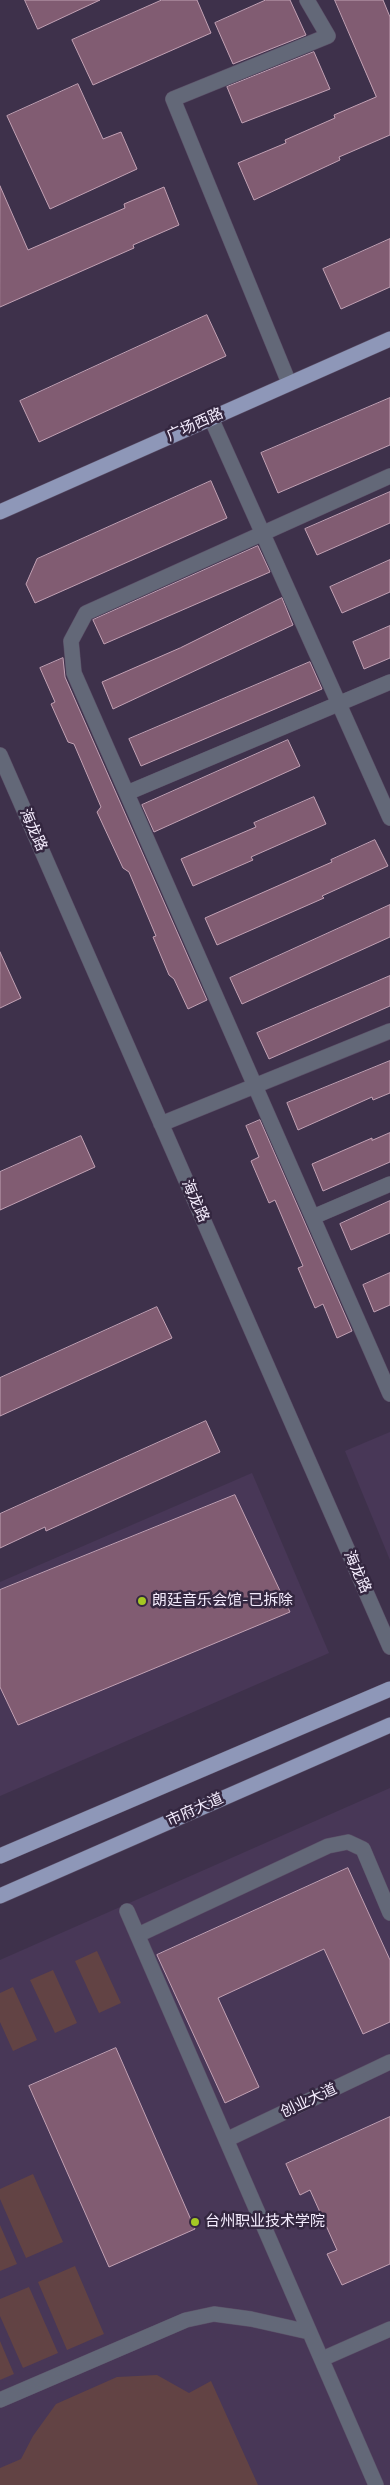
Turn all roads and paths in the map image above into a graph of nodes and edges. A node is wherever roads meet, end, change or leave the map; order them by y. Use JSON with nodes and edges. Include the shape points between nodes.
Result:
{"nodes":[{"id":1,"x":307,"y":0,"type":"edge"},
{"id":2,"x":390,"y":339,"type":"edge"},
{"id":3,"x":289,"y":384,"type":"junction"},
{"id":4,"x":211,"y":418,"type":"junction"},
{"id":5,"x":390,"y":476,"type":"edge"},
{"id":6,"x":0,"y":512,"type":"edge"},
{"id":7,"x":263,"y":534,"type":"junction"},
{"id":8,"x":390,"y":682,"type":"edge"},
{"id":9,"x":338,"y":702,"type":"junction"},
{"id":10,"x":0,"y":755,"type":"edge"},
{"id":11,"x":127,"y":793,"type":"junction"},
{"id":12,"x":390,"y":818,"type":"edge"},
{"id":13,"x":390,"y":1032,"type":"edge"},
{"id":14,"x":256,"y":1086,"type":"junction"},
{"id":15,"x":161,"y":1124,"type":"junction"},
{"id":16,"x":390,"y":1184,"type":"edge"},
{"id":17,"x":313,"y":1217,"type":"junction"},
{"id":18,"x":390,"y":1394,"type":"edge"},
{"id":19,"x":390,"y":1647,"type":"edge"},
{"id":20,"x":390,"y":1689,"type":"edge"},
{"id":21,"x":390,"y":1725,"type":"edge"},
{"id":22,"x":0,"y":1856,"type":"edge"},
{"id":23,"x":0,"y":1896,"type":"edge"},
{"id":24,"x":127,"y":1911,"type":"dead end"},
{"id":25,"x":390,"y":1912,"type":"edge"},
{"id":26,"x":138,"y":1935,"type":"junction"},
{"id":27,"x":390,"y":2062,"type":"edge"},
{"id":28,"x":228,"y":2139,"type":"junction"},
{"id":29,"x":390,"y":2329,"type":"edge"},
{"id":30,"x":309,"y":2332,"type":"junction"},
{"id":31,"x":322,"y":2359,"type":"junction"},
{"id":32,"x":0,"y":2400,"type":"edge"},
{"id":33,"x":376,"y":2485,"type":"edge"}],
"edges":[{"from":1,"to":3,"type":"street","via":[[328,36],[174,100]]},
{"from":2,"to":3,"type":"main road","name":"广场西路"},
{"from":3,"to":4,"type":"main road","name":"广场西路"},
{"from":4,"to":6,"type":"main road","name":"广场西路"},
{"from":4,"to":7,"type":"street"},
{"from":5,"to":7,"type":"street"},
{"from":7,"to":9,"type":"street"},
{"from":7,"to":11,"type":"street","via":[[86,613],[71,641],[74,673]]},
{"from":8,"to":9,"type":"street"},
{"from":9,"to":11,"type":"street"},
{"from":9,"to":12,"type":"street"},
{"from":10,"to":15,"type":"street","name":"海龙路"},
{"from":11,"to":14,"type":"street"},
{"from":13,"to":14,"type":"street"},
{"from":14,"to":15,"type":"street"},
{"from":14,"to":17,"type":"street"},
{"from":15,"to":19,"type":"street","name":"海龙路"},
{"from":16,"to":17,"type":"street"},
{"from":17,"to":18,"type":"street"},
{"from":20,"to":22,"type":"main road"},
{"from":21,"to":23,"type":"main road","name":"市府大道"},
{"from":24,"to":26,"type":"street"},
{"from":25,"to":26,"type":"street","via":[[363,1849],[348,1842],[328,1846]]},
{"from":26,"to":28,"type":"street"},
{"from":27,"to":28,"type":"street","name":"创业大道"},
{"from":28,"to":30,"type":"street"},
{"from":29,"to":31,"type":"street"},
{"from":30,"to":31,"type":"street"},
{"from":30,"to":32,"type":"street","via":[[214,2314],[186,2320]]},
{"from":31,"to":33,"type":"street"}]}
